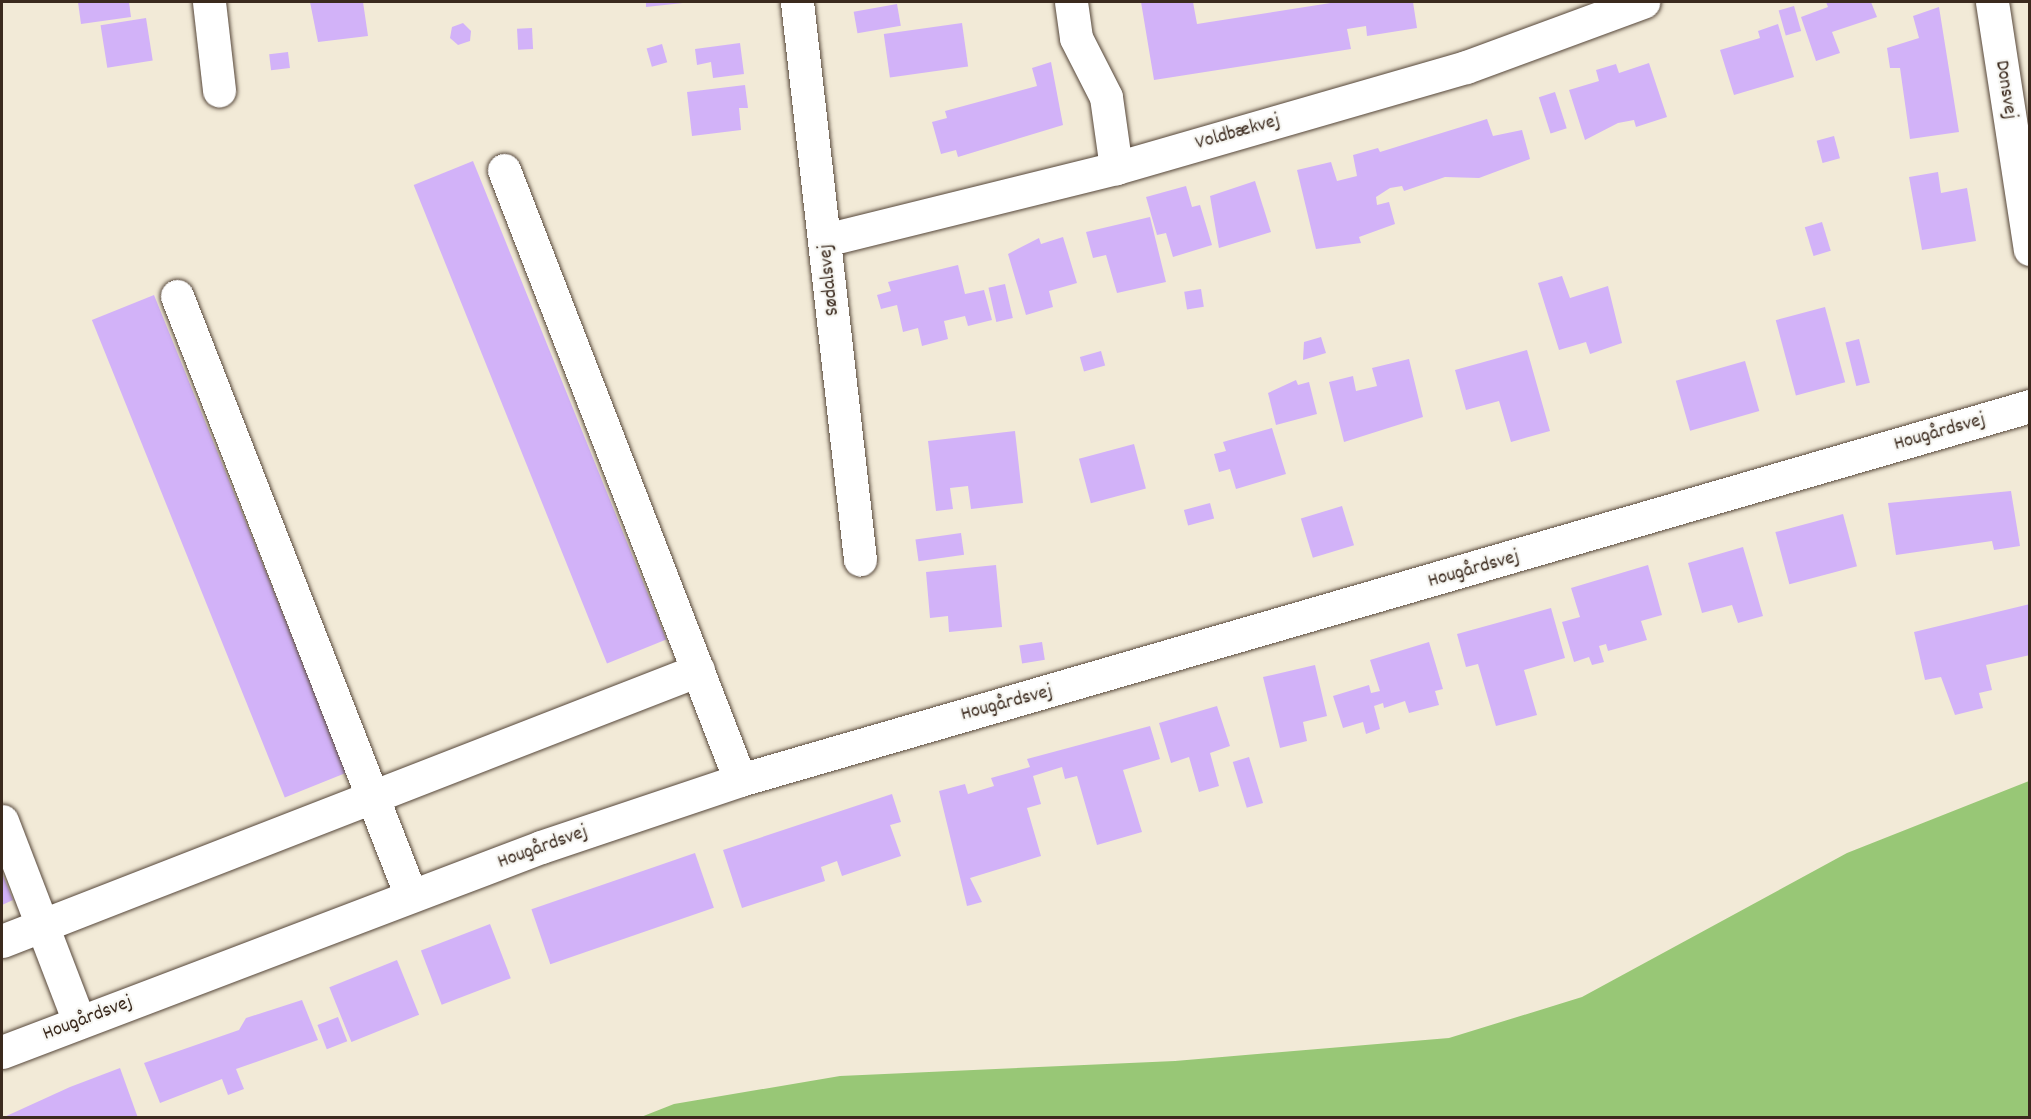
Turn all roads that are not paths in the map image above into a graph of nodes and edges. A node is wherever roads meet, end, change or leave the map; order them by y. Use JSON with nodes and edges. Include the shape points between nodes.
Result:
{"nodes":[{"id":1,"x":209,"y":2,"type":"edge"},
{"id":2,"x":797,"y":2,"type":"edge"},
{"id":3,"x":1071,"y":2,"type":"edge"},
{"id":4,"x":1643,"y":2,"type":"edge"},
{"id":5,"x":1992,"y":2,"type":"edge"},
{"id":6,"x":219,"y":90,"type":"dead end"},
{"id":7,"x":1116,"y":168,"type":"junction"},
{"id":8,"x":504,"y":170,"type":"dead end"},
{"id":9,"x":825,"y":240,"type":"junction"},
{"id":10,"x":2030,"y":249,"type":"edge"},
{"id":11,"x":177,"y":296,"type":"dead end"},
{"id":12,"x":2030,"y":406,"type":"edge"},
{"id":13,"x":860,"y":559,"type":"dead end"},
{"id":14,"x":698,"y":669,"type":"junction"},
{"id":15,"x":740,"y":780,"type":"junction"},
{"id":16,"x":372,"y":796,"type":"junction"},
{"id":17,"x":2,"y":821,"type":"edge"},
{"id":18,"x":411,"y":896,"type":"junction"},
{"id":19,"x":42,"y":925,"type":"junction"},
{"id":20,"x":2,"y":940,"type":"edge"},
{"id":21,"x":79,"y":1022,"type":"junction"},
{"id":22,"x":2,"y":1052,"type":"edge"}],
"edges":[{"from":1,"to":6,"type":"street"},
{"from":2,"to":9,"type":"street","name":"Sødalsvej"},
{"from":3,"to":7,"type":"street","via":[[1076,38],[1106,97]]},
{"from":4,"to":7,"type":"street","name":"Voldbækvej","via":[[1466,67]]},
{"from":5,"to":10,"type":"street","name":"Donsvej"},
{"from":7,"to":9,"type":"street","name":"Voldbækvej"},
{"from":8,"to":14,"type":"street"},
{"from":9,"to":13,"type":"street","name":"Sødalsvej"},
{"from":11,"to":16,"type":"street"},
{"from":12,"to":15,"type":"street","name":"Hougårdsvej"},
{"from":14,"to":15,"type":"street"},
{"from":14,"to":16,"type":"street"},
{"from":15,"to":18,"type":"street","name":"Hougårdsvej"},
{"from":16,"to":18,"type":"street"},
{"from":16,"to":19,"type":"street"},
{"from":17,"to":19,"type":"street"},
{"from":18,"to":21,"type":"street","name":"Hougårdsvej"},
{"from":19,"to":20,"type":"street"},
{"from":19,"to":21,"type":"street"},
{"from":21,"to":22,"type":"street","name":"Hougårdsvej"}]}
